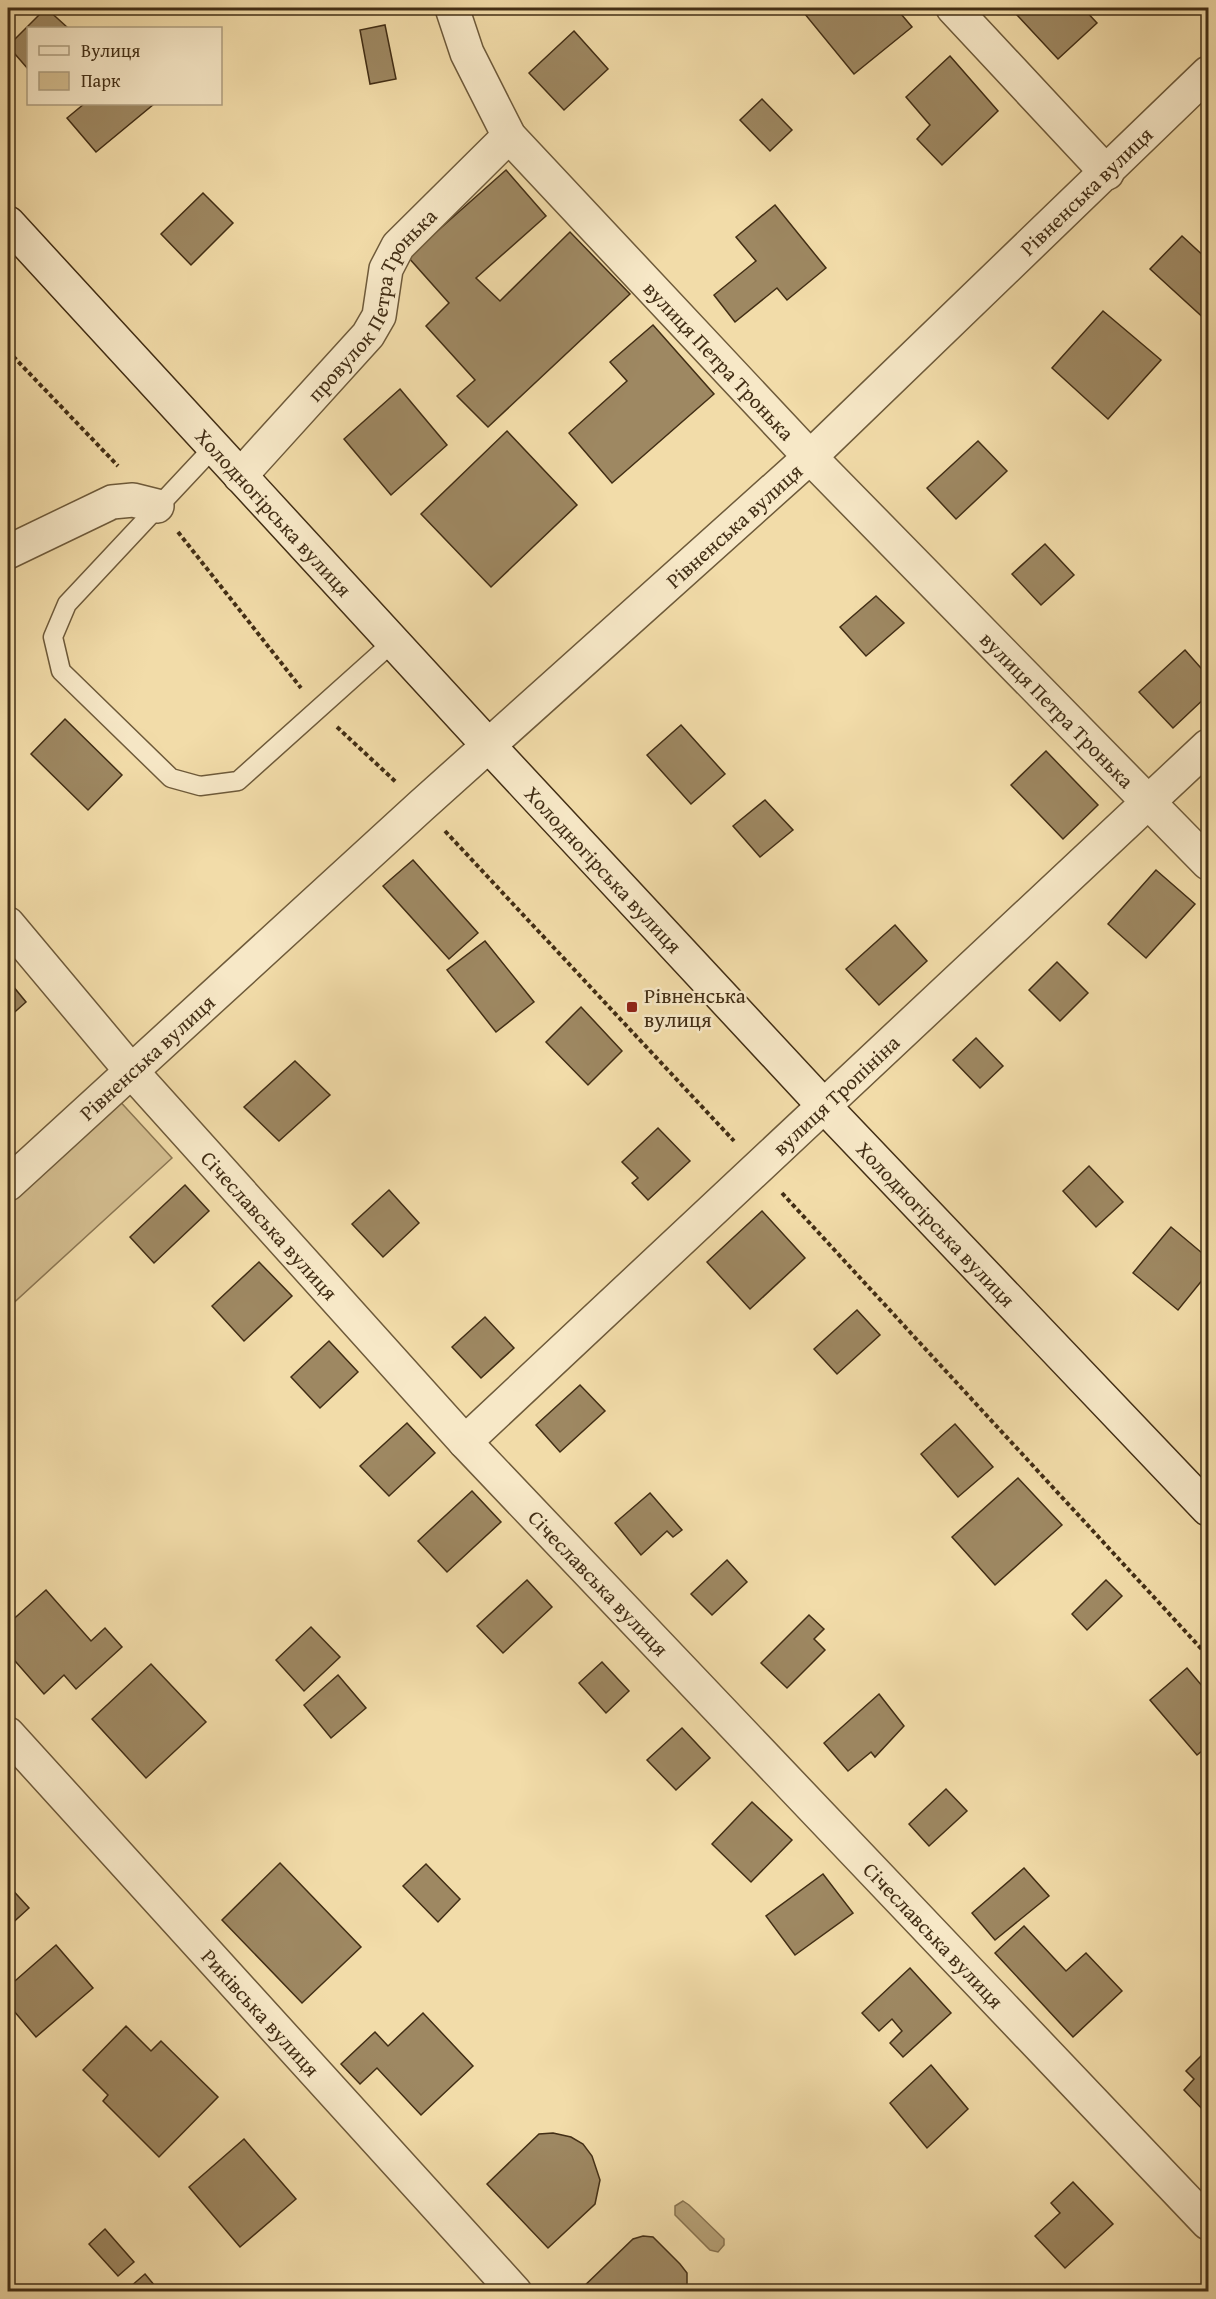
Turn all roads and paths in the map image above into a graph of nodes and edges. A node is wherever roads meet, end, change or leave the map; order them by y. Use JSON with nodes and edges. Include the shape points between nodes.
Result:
{"nodes":[{"id":1,"x":452,"y":8,"type":"edge"},
{"id":2,"x":953,"y":8,"type":"edge"},
{"id":3,"x":1209,"y":73,"type":"edge"},
{"id":4,"x":509,"y":136,"type":"junction"},
{"id":5,"x":1107,"y":173,"type":"junction"},
{"id":6,"x":8,"y":223,"type":"edge"},
{"id":7,"x":8,"y":351,"type":"edge"},
{"id":8,"x":214,"y":447,"type":"junction"},
{"id":9,"x":810,"y":457,"type":"junction"},
{"id":10,"x":240,"y":476,"type":"junction"},
{"id":11,"x":157,"y":506,"type":"junction"},
{"id":12,"x":8,"y":552,"type":"edge"},
{"id":13,"x":393,"y":642,"type":"junction"},
{"id":14,"x":318,"y":710,"type":"junction"},
{"id":15,"x":489,"y":746,"type":"junction"},
{"id":16,"x":1209,"y":746,"type":"edge"},
{"id":17,"x":1150,"y":801,"type":"junction"},
{"id":18,"x":421,"y":806,"type":"junction"},
{"id":19,"x":1209,"y":863,"type":"edge"},
{"id":20,"x":8,"y":924,"type":"edge"},
{"id":21,"x":132,"y":1072,"type":"junction"},
{"id":22,"x":824,"y":1106,"type":"junction"},
{"id":23,"x":759,"y":1167,"type":"junction"},
{"id":24,"x":8,"y":1184,"type":"edge"},
{"id":25,"x":465,"y":1442,"type":"junction"},
{"id":26,"x":1209,"y":1509,"type":"edge"},
{"id":27,"x":1209,"y":1656,"type":"edge"},
{"id":28,"x":8,"y":1734,"type":"edge"},
{"id":29,"x":1209,"y":2223,"type":"edge"},
{"id":30,"x":514,"y":2292,"type":"edge"}],
"edges":[{"from":1,"to":4,"type":"street","name":"вулиця Петра Тронька","via":[[467,53]]},
{"from":2,"to":5,"type":"street"},
{"from":3,"to":5,"type":"street","name":"Рівненська вулиця"},
{"from":4,"to":9,"type":"street","name":"вулиця Петра Тронька"},
{"from":4,"to":10,"type":"street","name":"провулок Петра Тронька","via":[[399,246],[386,269],[379,316],[368,335]]},
{"from":5,"to":9,"type":"street","name":"Рівненська вулиця"},
{"from":6,"to":8,"type":"street","name":"Холодногірська вулиця"},
{"from":7,"to":11,"type":"path"},
{"from":8,"to":10,"type":"street","name":"Холодногірська вулиця"},
{"from":8,"to":11,"type":"lane"},
{"from":9,"to":15,"type":"street","name":"Рівненська вулиця"},
{"from":9,"to":17,"type":"street","name":"вулиця Петра Тронька"},
{"from":10,"to":13,"type":"street","name":"Холодногірська вулиця"},
{"from":11,"to":12,"type":"street","via":[[133,500],[112,502]]},
{"from":11,"to":14,"type":"path"},
{"from":11,"to":14,"type":"lane","via":[[67,604],[53,637],[61,671],[171,778],[200,786],[238,781]]},
{"from":13,"to":14,"type":"lane"},
{"from":13,"to":15,"type":"street","name":"Холодногірська вулиця"},
{"from":14,"to":18,"type":"path"},
{"from":15,"to":18,"type":"street","name":"Рівненська вулиця"},
{"from":15,"to":22,"type":"street","name":"Холодногірська вулиця"},
{"from":16,"to":17,"type":"street","name":"вулиця Тропініна"},
{"from":17,"to":19,"type":"street","name":"вулиця Петра Тронька"},
{"from":17,"to":22,"type":"street","name":"вулиця Тропініна"},
{"from":18,"to":21,"type":"street","name":"Рівненська вулиця"},
{"from":18,"to":23,"type":"path"},
{"from":20,"to":21,"type":"street","name":"Січеславська вулиця"},
{"from":21,"to":24,"type":"street","name":"Рівненська вулиця"},
{"from":21,"to":25,"type":"street","name":"Січеславська вулиця"},
{"from":22,"to":23,"type":"street","name":"вулиця Тропініна"},
{"from":22,"to":26,"type":"street","name":"Холодногірська вулиця"},
{"from":23,"to":25,"type":"street","name":"вулиця Тропініна"},
{"from":23,"to":27,"type":"path"},
{"from":25,"to":29,"type":"street","name":"Січеславська вулиця"},
{"from":28,"to":30,"type":"street","name":"Риківська вулиця"}]}
